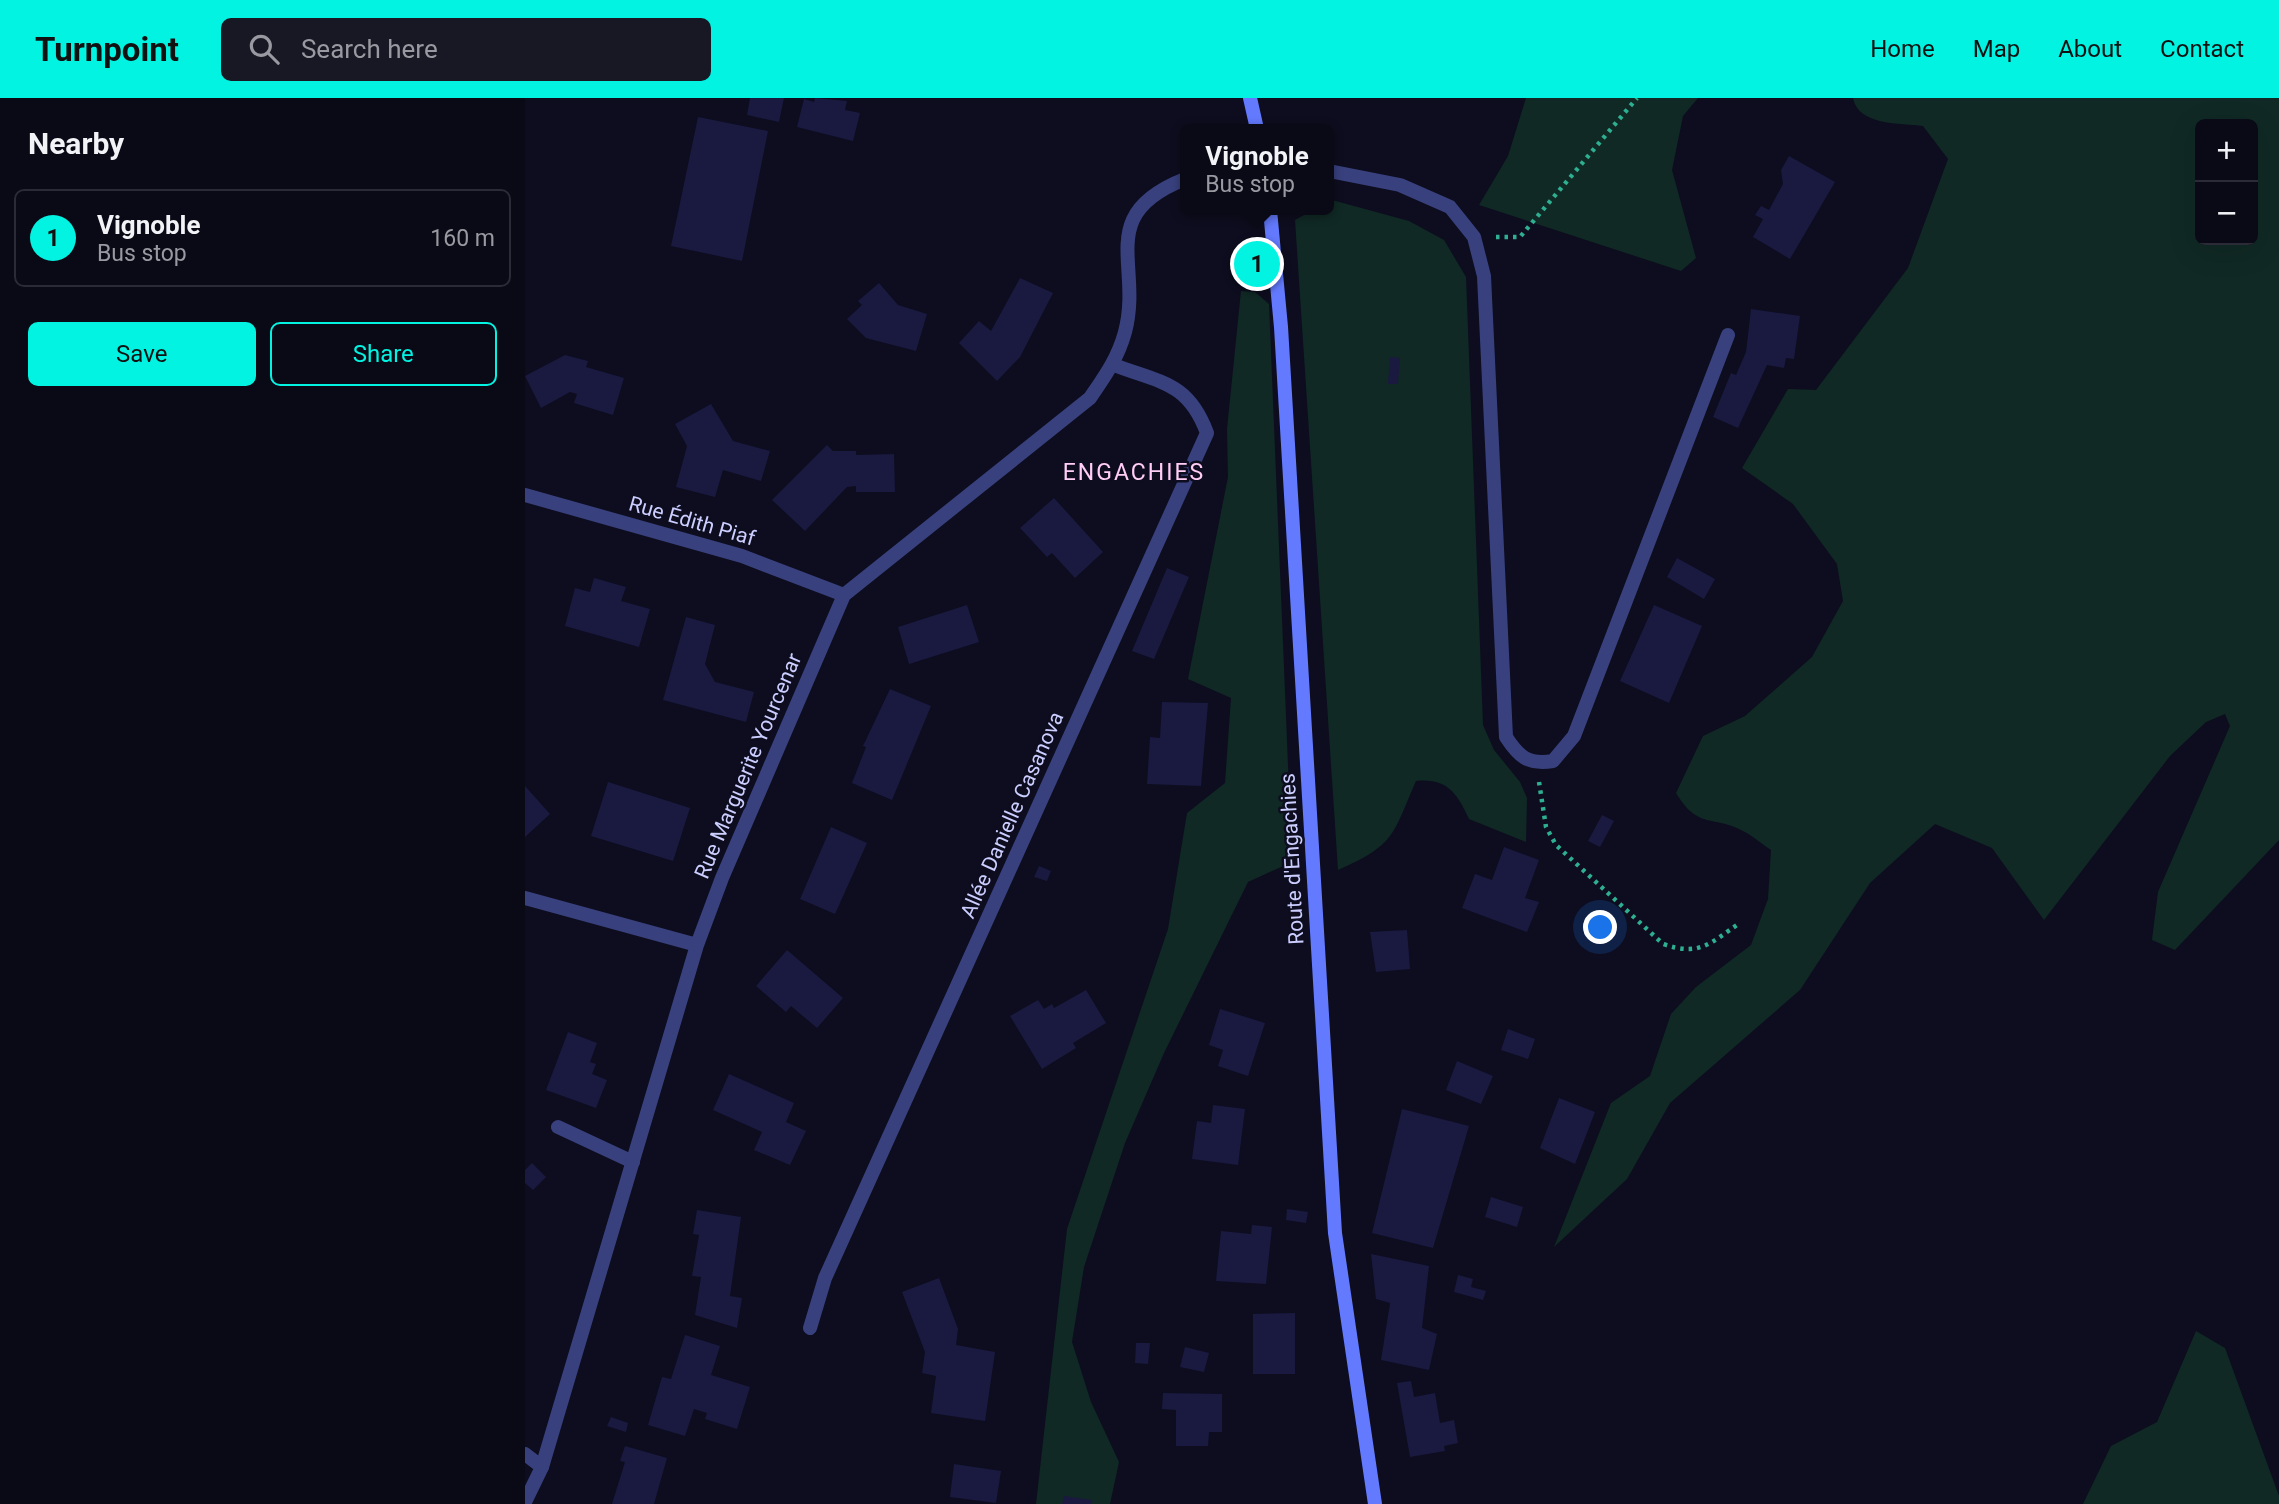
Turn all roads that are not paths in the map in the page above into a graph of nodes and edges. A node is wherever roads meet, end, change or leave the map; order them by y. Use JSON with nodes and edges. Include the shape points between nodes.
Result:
{"nodes":[{"id":1,"x":1250,"y":98,"type":"edge"},
{"id":2,"x":1256,"y":124,"type":"edge"},
{"id":3,"x":1334,"y":172,"type":"edge"},
{"id":4,"x":1180,"y":181,"type":"edge"},
{"id":5,"x":1271,"y":215,"type":"edge"},
{"id":6,"x":1728,"y":335,"type":"dead end"},
{"id":7,"x":1114,"y":365,"type":"junction"},
{"id":8,"x":525,"y":495,"type":"edge"},
{"id":9,"x":844,"y":595,"type":"junction"},
{"id":10,"x":525,"y":898,"type":"edge"},
{"id":11,"x":697,"y":945,"type":"junction"},
{"id":12,"x":558,"y":1127,"type":"dead end"},
{"id":13,"x":633,"y":1162,"type":"junction"},
{"id":14,"x":810,"y":1328,"type":"dead end"},
{"id":15,"x":525,"y":1454,"type":"edge"},
{"id":16,"x":542,"y":1467,"type":"junction"},
{"id":17,"x":530,"y":1499,"type":"edge"},
{"id":18,"x":1375,"y":1504,"type":"edge"}],
"edges":[{"from":1,"to":2,"type":"street"},
{"from":3,"to":6,"type":"street","via":[[1400,185],[1451,207],[1474,237],[1484,276],[1506,737],[1518,756],[1536,764],[1553,761],[1574,736]]},
{"from":4,"to":7,"type":"street","name":"Rue Marguerite Yourcenar","via":[[1160,189],[1133,215],[1126,263],[1129,306]]},
{"from":5,"to":18,"type":"street","name":"Route d'Engachies","via":[[1335,1233]]},
{"from":7,"to":9,"type":"street","name":"Rue Marguerite Yourcenar","via":[[1090,398]]},
{"from":7,"to":14,"type":"street","name":"Allée Danielle Casanova","via":[[1190,399],[1207,433],[830,1266]]},
{"from":8,"to":9,"type":"street","name":"Rue Édith Piaf","via":[[742,556]]},
{"from":9,"to":11,"type":"street","name":"Rue Marguerite Yourcenar"},
{"from":10,"to":11,"type":"street"},
{"from":11,"to":13,"type":"street","name":"Rue Marguerite Yourcenar"},
{"from":12,"to":13,"type":"street"},
{"from":13,"to":16,"type":"street","name":"Rue Marguerite Yourcenar"},
{"from":15,"to":16,"type":"street"},
{"from":16,"to":17,"type":"street","name":"Rue Marguerite Yourcenar"}]}
